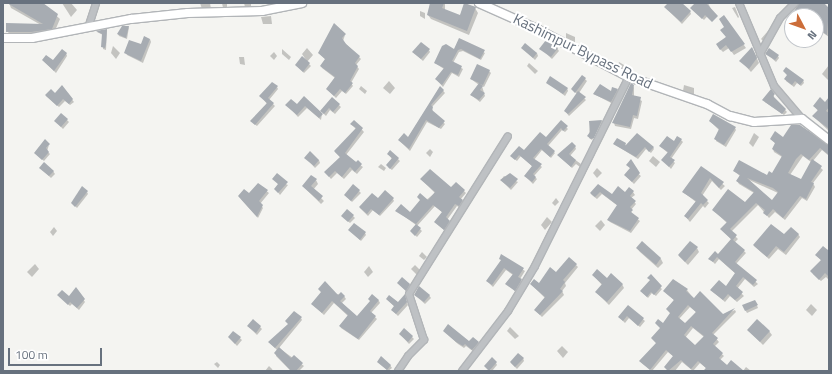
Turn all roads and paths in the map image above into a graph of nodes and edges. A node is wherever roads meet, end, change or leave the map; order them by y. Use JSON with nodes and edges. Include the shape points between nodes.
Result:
{"nodes":[{"id":1,"x":96,"y":3,"type":"edge"},
{"id":2,"x":302,"y":3,"type":"edge"},
{"id":3,"x":479,"y":3,"type":"edge"},
{"id":4,"x":739,"y":3,"type":"edge"},
{"id":5,"x":795,"y":3,"type":"edge"},
{"id":6,"x":89,"y":25,"type":"junction"},
{"id":7,"x":3,"y":38,"type":"edge"},
{"id":8,"x":760,"y":54,"type":"junction"},
{"id":9,"x":629,"y":77,"type":"junction"},
{"id":10,"x":802,"y":119,"type":"junction"},
{"id":11,"x":508,"y":136,"type":"dead end"},
{"id":12,"x":829,"y":140,"type":"edge"},
{"id":13,"x":398,"y":371,"type":"edge"},
{"id":14,"x":462,"y":371,"type":"edge"}],
"edges":[{"from":1,"to":6,"type":"street"},
{"from":2,"to":6,"type":"main road","via":[[262,11],[188,13]]},
{"from":3,"to":9,"type":"main road","name":"Kashimpur Bypass Road","via":[[537,29]]},
{"from":4,"to":8,"type":"street"},
{"from":5,"to":8,"type":"street","via":[[780,18]]},
{"from":6,"to":7,"type":"main road","via":[[32,38]]},
{"from":8,"to":10,"type":"street","via":[[774,86]]},
{"from":9,"to":10,"type":"main road","name":"Kashimpur Bypass Road","via":[[706,104],[737,119],[761,122]]},
{"from":9,"to":14,"type":"street","via":[[535,266],[508,310]]},
{"from":10,"to":12,"type":"main road"},
{"from":11,"to":13,"type":"street","via":[[409,294],[424,340]]}]}
